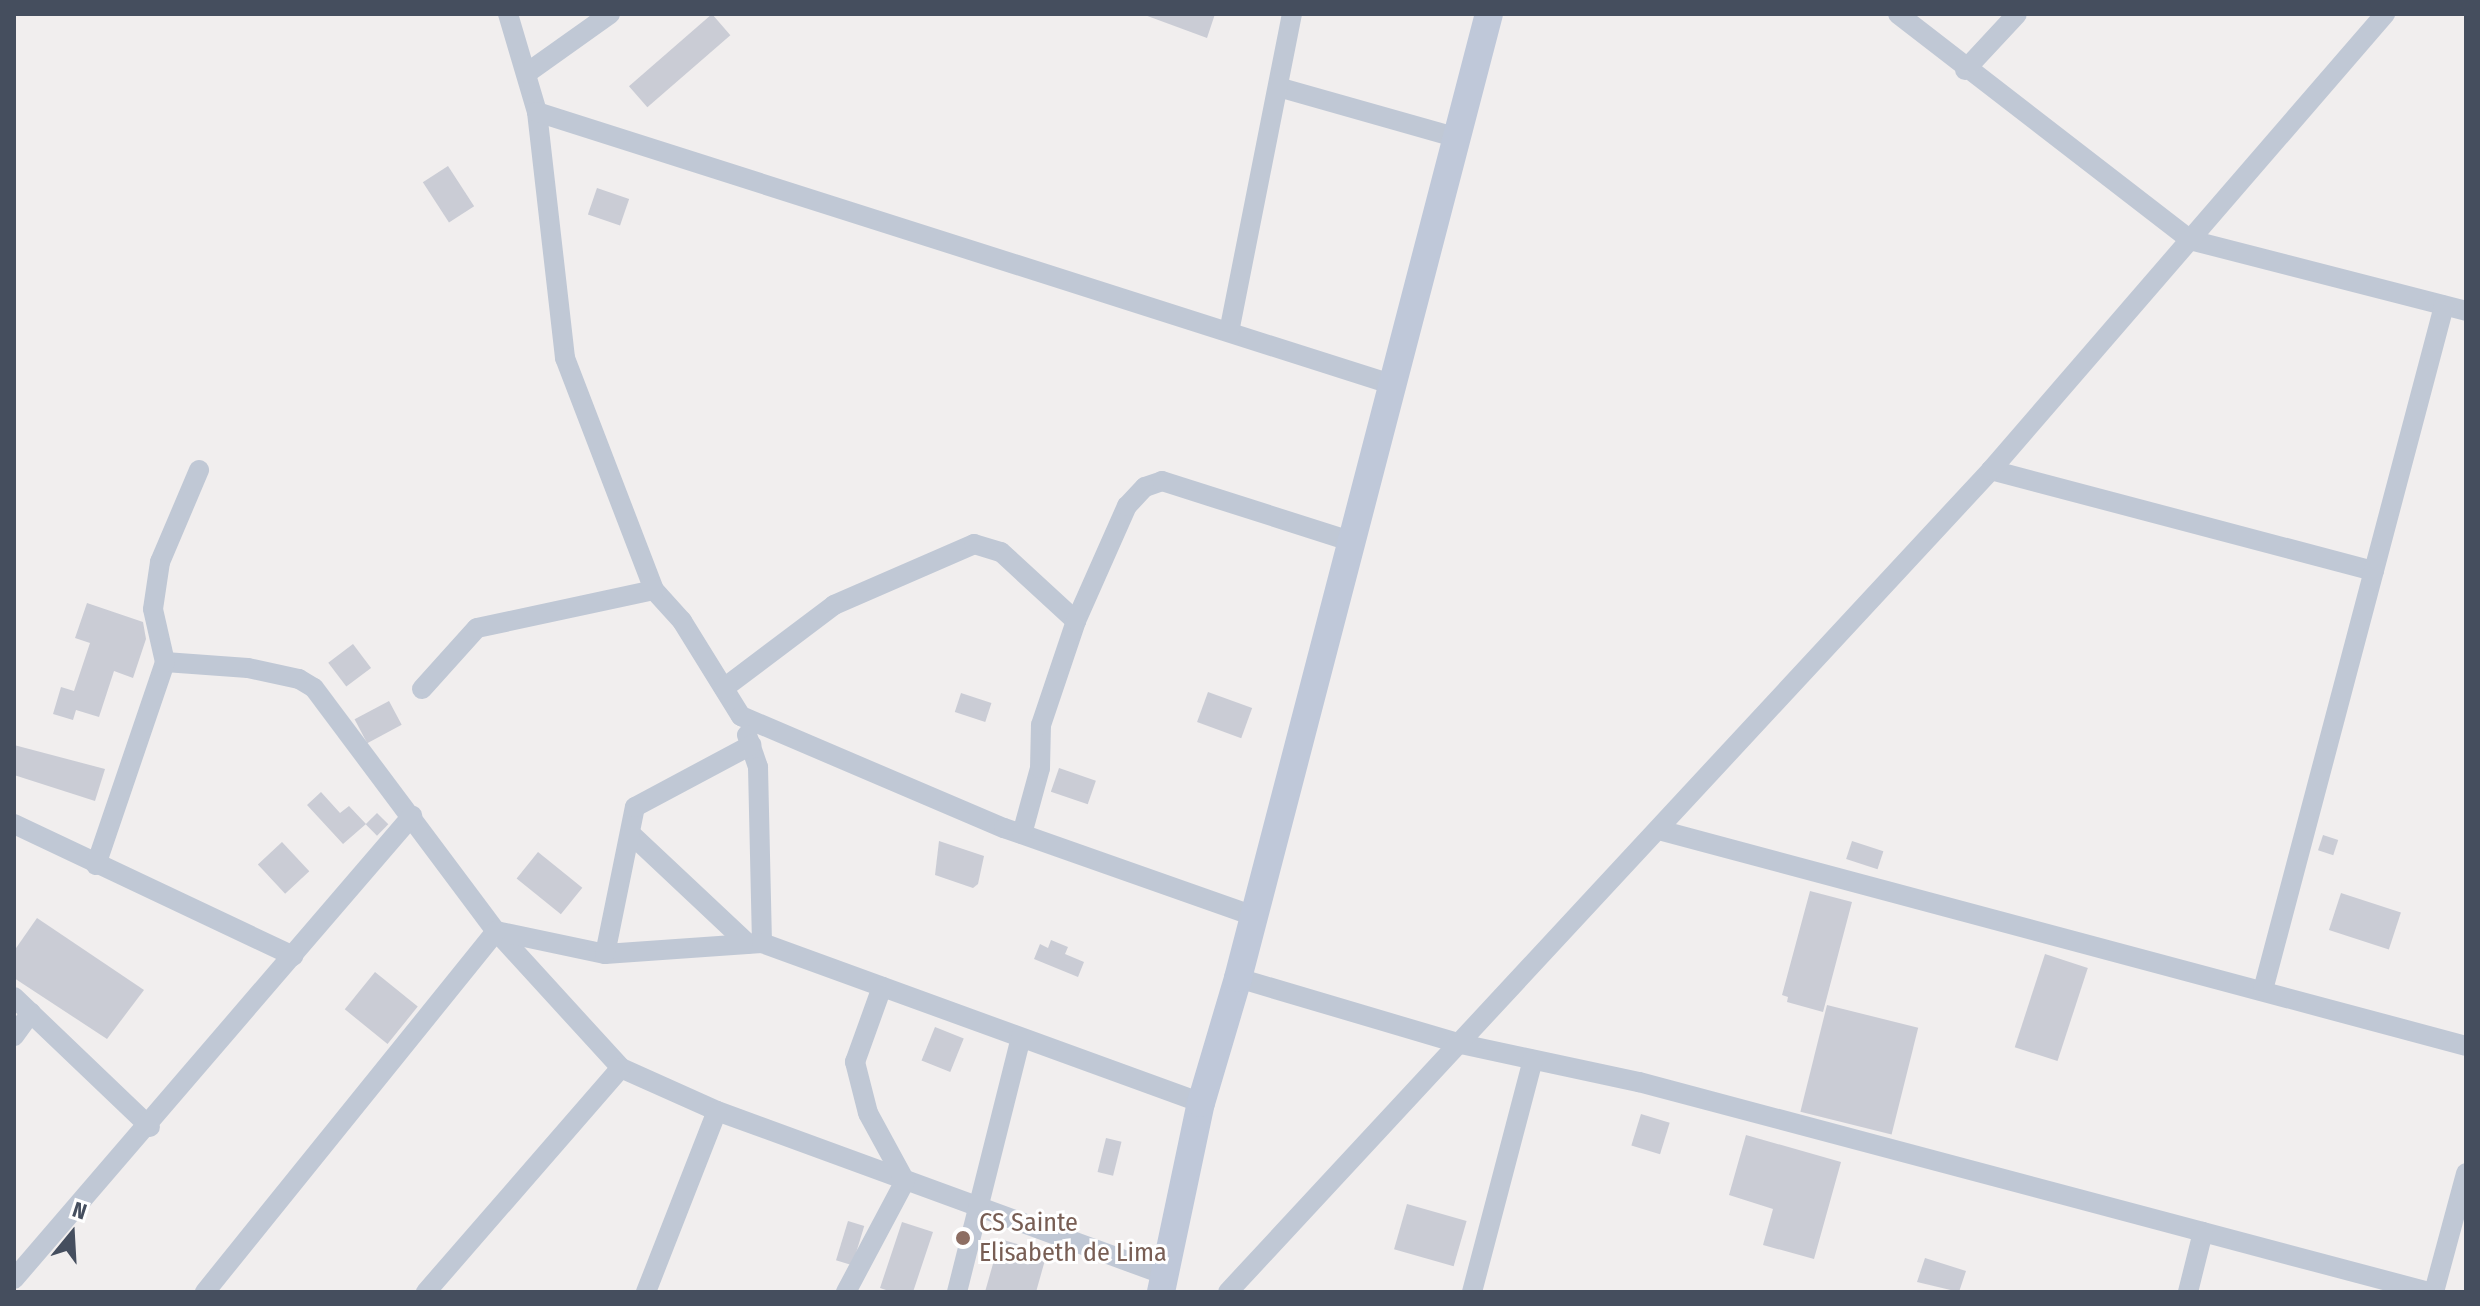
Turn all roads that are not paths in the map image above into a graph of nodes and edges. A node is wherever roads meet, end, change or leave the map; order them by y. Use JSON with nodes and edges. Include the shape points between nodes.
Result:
{"nodes":[{"id":1,"x":508,"y":14,"type":"edge"},
{"id":2,"x":610,"y":14,"type":"edge"},
{"id":3,"x":1292,"y":14,"type":"edge"},
{"id":4,"x":1489,"y":14,"type":"edge"},
{"id":5,"x":1898,"y":14,"type":"edge"},
{"id":6,"x":2017,"y":14,"type":"edge"},
{"id":7,"x":2385,"y":14,"type":"edge"},
{"id":8,"x":1965,"y":70,"type":"junction"},
{"id":9,"x":527,"y":73,"type":"junction"},
{"id":10,"x":1278,"y":87,"type":"junction"},
{"id":11,"x":537,"y":112,"type":"junction"},
{"id":12,"x":1455,"y":137,"type":"junction"},
{"id":13,"x":2190,"y":240,"type":"junction"},
{"id":14,"x":2460,"y":307,"type":"edge"},
{"id":15,"x":1229,"y":332,"type":"junction"},
{"id":16,"x":1394,"y":385,"type":"junction"},
{"id":17,"x":199,"y":470,"type":"dead end"},
{"id":18,"x":1991,"y":470,"type":"junction"},
{"id":19,"x":1353,"y":542,"type":"junction"},
{"id":20,"x":2374,"y":571,"type":"junction"},
{"id":21,"x":654,"y":590,"type":"junction"},
{"id":22,"x":1076,"y":621,"type":"junction"},
{"id":23,"x":165,"y":662,"type":"junction"},
{"id":24,"x":724,"y":688,"type":"junction"},
{"id":25,"x":422,"y":689,"type":"dead end"},
{"id":26,"x":741,"y":716,"type":"junction"},
{"id":27,"x":751,"y":745,"type":"junction"},
{"id":28,"x":412,"y":816,"type":"junction"},
{"id":29,"x":15,"y":828,"type":"edge"},
{"id":30,"x":1659,"y":830,"type":"junction"},
{"id":31,"x":1022,"y":834,"type":"junction"},
{"id":32,"x":632,"y":835,"type":"junction"},
{"id":33,"x":96,"y":865,"type":"junction"},
{"id":34,"x":1254,"y":916,"type":"junction"},
{"id":35,"x":496,"y":931,"type":"junction"},
{"id":36,"x":755,"y":944,"type":"junction"},
{"id":37,"x":605,"y":954,"type":"junction"},
{"id":38,"x":293,"y":956,"type":"junction"},
{"id":39,"x":1238,"y":978,"type":"junction"},
{"id":40,"x":882,"y":987,"type":"junction"},
{"id":41,"x":2263,"y":990,"type":"junction"},
{"id":42,"x":14,"y":997,"type":"edge"},
{"id":43,"x":31,"y":1013,"type":"junction"},
{"id":44,"x":14,"y":1036,"type":"edge"},
{"id":45,"x":1021,"y":1038,"type":"junction"},
{"id":46,"x":1461,"y":1044,"type":"junction"},
{"id":47,"x":2466,"y":1046,"type":"edge"},
{"id":48,"x":1533,"y":1060,"type":"junction"},
{"id":49,"x":621,"y":1068,"type":"junction"},
{"id":50,"x":1201,"y":1103,"type":"junction"},
{"id":51,"x":717,"y":1111,"type":"junction"},
{"id":52,"x":150,"y":1127,"type":"junction"},
{"id":53,"x":2466,"y":1173,"type":"edge"},
{"id":54,"x":905,"y":1181,"type":"junction"},
{"id":55,"x":981,"y":1208,"type":"junction"},
{"id":56,"x":2203,"y":1232,"type":"junction"},
{"id":57,"x":14,"y":1279,"type":"edge"},
{"id":58,"x":1163,"y":1283,"type":"edge"},
{"id":59,"x":205,"y":1292,"type":"edge"},
{"id":60,"x":426,"y":1292,"type":"edge"},
{"id":61,"x":646,"y":1292,"type":"edge"},
{"id":62,"x":846,"y":1292,"type":"edge"},
{"id":63,"x":957,"y":1292,"type":"edge"},
{"id":64,"x":1228,"y":1292,"type":"edge"},
{"id":65,"x":1472,"y":1292,"type":"edge"},
{"id":66,"x":2188,"y":1292,"type":"edge"},
{"id":67,"x":2432,"y":1292,"type":"edge"}],
"edges":[{"from":1,"to":9,"type":"street"},
{"from":2,"to":9,"type":"street"},
{"from":3,"to":10,"type":"street"},
{"from":4,"to":12,"type":"street"},
{"from":5,"to":8,"type":"street"},
{"from":6,"to":8,"type":"street"},
{"from":7,"to":13,"type":"street"},
{"from":8,"to":13,"type":"street"},
{"from":9,"to":11,"type":"street"},
{"from":10,"to":12,"type":"street"},
{"from":10,"to":15,"type":"street"},
{"from":11,"to":15,"type":"street"},
{"from":11,"to":21,"type":"street","via":[[565,358]]},
{"from":12,"to":16,"type":"street"},
{"from":13,"to":14,"type":"street"},
{"from":13,"to":18,"type":"street"},
{"from":14,"to":20,"type":"street"},
{"from":15,"to":16,"type":"street"},
{"from":16,"to":19,"type":"street"},
{"from":17,"to":23,"type":"street","via":[[160,562],[153,609]]},
{"from":18,"to":20,"type":"street"},
{"from":18,"to":30,"type":"street"},
{"from":19,"to":22,"type":"street","via":[[1162,481],[1145,487],[1127,506]]},
{"from":19,"to":34,"type":"street"},
{"from":20,"to":41,"type":"street"},
{"from":21,"to":24,"type":"street","via":[[682,621]]},
{"from":21,"to":25,"type":"street","via":[[477,628]]},
{"from":22,"to":24,"type":"street","via":[[1001,552],[974,544],[834,605]]},
{"from":22,"to":31,"type":"street","via":[[1041,725],[1040,768]]},
{"from":23,"to":28,"type":"street","via":[[299,679],[314,688]]},
{"from":23,"to":33,"type":"street"},
{"from":24,"to":26,"type":"street"},
{"from":26,"to":27,"type":"street"},
{"from":26,"to":31,"type":"street"},
{"from":27,"to":32,"type":"street","via":[[642,799],[635,807]]},
{"from":27,"to":36,"type":"street","via":[[758,767]]},
{"from":28,"to":35,"type":"street"},
{"from":28,"to":38,"type":"street"},
{"from":29,"to":33,"type":"street"},
{"from":30,"to":41,"type":"street"},
{"from":30,"to":46,"type":"street"},
{"from":31,"to":34,"type":"street"},
{"from":32,"to":36,"type":"street"},
{"from":32,"to":37,"type":"street"},
{"from":33,"to":38,"type":"street"},
{"from":34,"to":39,"type":"street"},
{"from":35,"to":37,"type":"street"},
{"from":35,"to":49,"type":"street"},
{"from":35,"to":59,"type":"street"},
{"from":36,"to":37,"type":"street"},
{"from":36,"to":40,"type":"street"},
{"from":38,"to":52,"type":"street"},
{"from":39,"to":46,"type":"street"},
{"from":39,"to":50,"type":"street"},
{"from":40,"to":45,"type":"street"},
{"from":40,"to":54,"type":"street","via":[[855,1062],[868,1113]]},
{"from":41,"to":47,"type":"street"},
{"from":42,"to":43,"type":"street"},
{"from":43,"to":44,"type":"street"},
{"from":43,"to":52,"type":"street"},
{"from":45,"to":50,"type":"street"},
{"from":45,"to":55,"type":"street"},
{"from":46,"to":48,"type":"street"},
{"from":46,"to":64,"type":"street"},
{"from":48,"to":56,"type":"street","via":[[1639,1082]]},
{"from":48,"to":65,"type":"street"},
{"from":49,"to":51,"type":"street"},
{"from":49,"to":60,"type":"street"},
{"from":50,"to":58,"type":"street"},
{"from":51,"to":54,"type":"street"},
{"from":51,"to":61,"type":"street"},
{"from":52,"to":57,"type":"street"},
{"from":53,"to":67,"type":"street"},
{"from":54,"to":55,"type":"street"},
{"from":54,"to":62,"type":"street"},
{"from":55,"to":58,"type":"street"},
{"from":55,"to":63,"type":"street"},
{"from":56,"to":66,"type":"street"},
{"from":56,"to":67,"type":"street"}]}
